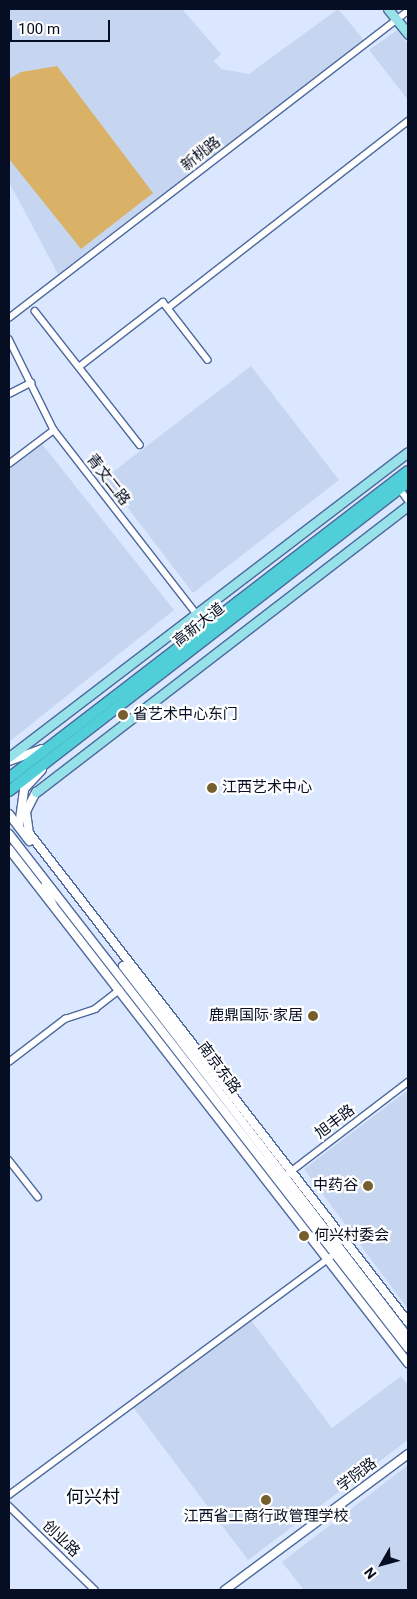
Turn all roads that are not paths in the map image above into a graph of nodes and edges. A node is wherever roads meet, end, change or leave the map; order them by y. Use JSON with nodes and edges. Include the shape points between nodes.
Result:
{"nodes":[{"id":1,"x":388,"y":9,"type":"edge"},
{"id":2,"x":408,"y":11,"type":"edge"},
{"id":3,"x":397,"y":19,"type":"junction"},
{"id":4,"x":408,"y":34,"type":"edge"},
{"id":5,"x":408,"y":121,"type":"edge"},
{"id":6,"x":168,"y":308,"type":"junction"},
{"id":7,"x":35,"y":311,"type":"dead end"},
{"id":8,"x":9,"y":318,"type":"edge"},
{"id":9,"x":9,"y":339,"type":"edge"},
{"id":10,"x":208,"y":360,"type":"dead end"},
{"id":11,"x":79,"y":367,"type":"junction"},
{"id":12,"x":31,"y":383,"type":"junction"},
{"id":13,"x":9,"y":394,"type":"edge"},
{"id":14,"x":54,"y":430,"type":"junction"},
{"id":15,"x":140,"y":445,"type":"dead end"},
{"id":16,"x":408,"y":452,"type":"edge"},
{"id":17,"x":9,"y":464,"type":"edge"},
{"id":18,"x":408,"y":471,"type":"edge"},
{"id":19,"x":404,"y":486,"type":"edge"},
{"id":20,"x":408,"y":500,"type":"edge"},
{"id":21,"x":408,"y":506,"type":"edge"},
{"id":22,"x":197,"y":615,"type":"junction"},
{"id":23,"x":206,"y":626,"type":"junction"},
{"id":24,"x":49,"y":746,"type":"junction"},
{"id":25,"x":55,"y":756,"type":"junction"},
{"id":26,"x":9,"y":759,"type":"edge"},
{"id":27,"x":9,"y":778,"type":"edge"},
{"id":28,"x":9,"y":792,"type":"edge"},
{"id":29,"x":36,"y":792,"type":"joint"},
{"id":30,"x":9,"y":814,"type":"edge"},
{"id":31,"x":19,"y":828,"type":"junction"},
{"id":32,"x":9,"y":834,"type":"edge"},
{"id":33,"x":9,"y":840,"type":"edge"},
{"id":34,"x":9,"y":849,"type":"edge"},
{"id":35,"x":27,"y":857,"type":"junction"},
{"id":36,"x":41,"y":876,"type":"junction"},
{"id":37,"x":56,"y":908,"type":"junction"},
{"id":38,"x":119,"y":990,"type":"junction"},
{"id":39,"x":9,"y":1062,"type":"edge"},
{"id":40,"x":408,"y":1082,"type":"edge"},
{"id":41,"x":9,"y":1160,"type":"edge"},
{"id":42,"x":292,"y":1171,"type":"junction"},
{"id":43,"x":284,"y":1176,"type":"junction"},
{"id":44,"x":277,"y":1182,"type":"junction"},
{"id":45,"x":38,"y":1197,"type":"dead end"},
{"id":46,"x":331,"y":1257,"type":"junction"},
{"id":47,"x":408,"y":1322,"type":"edge"},
{"id":48,"x":408,"y":1337,"type":"edge"},
{"id":49,"x":408,"y":1348,"type":"edge"},
{"id":50,"x":408,"y":1363,"type":"edge"},
{"id":51,"x":408,"y":1454,"type":"edge"},
{"id":52,"x":9,"y":1495,"type":"edge"},
{"id":53,"x":9,"y":1506,"type":"edge"},
{"id":54,"x":95,"y":1590,"type":"edge"},
{"id":55,"x":225,"y":1590,"type":"edge"}],
"edges":[{"from":1,"to":3,"type":"main road"},
{"from":2,"to":3,"type":"street","name":"新桃路"},
{"from":3,"to":4,"type":"main road"},
{"from":3,"to":8,"type":"street","name":"新桃路"},
{"from":5,"to":6,"type":"street"},
{"from":6,"to":10,"type":"street"},
{"from":6,"to":11,"type":"street","via":[[163,302]]},
{"from":7,"to":11,"type":"street"},
{"from":9,"to":12,"type":"street","name":"青文二路"},
{"from":11,"to":15,"type":"street"},
{"from":12,"to":13,"type":"street"},
{"from":12,"to":14,"type":"street","name":"青文二路"},
{"from":14,"to":17,"type":"street"},
{"from":14,"to":22,"type":"street","name":"青文二路"},
{"from":16,"to":22,"type":"main road"},
{"from":18,"to":23,"type":"highway","name":"高新大道"},
{"from":19,"to":20,"type":"street"},
{"from":19,"to":25,"type":"highway","name":"高新大道"},
{"from":21,"to":29,"type":"main road"},
{"from":22,"to":23,"type":"street","name":"青文二路"},
{"from":22,"to":26,"type":"main road"},
{"from":23,"to":24,"type":"highway","name":"高新大道"},
{"from":24,"to":26,"type":"street"},
{"from":24,"to":27,"type":"highway","name":"高新大道"},
{"from":25,"to":28,"type":"highway","name":"高新大道"},
{"from":25,"to":31,"type":"street","via":[[24,790]]},
{"from":29,"to":42,"type":"street","via":[[26,812],[29,833]]},
{"from":30,"to":31,"type":"street","name":"南京东路"},
{"from":31,"to":43,"type":"street","name":"南京东路"},
{"from":32,"to":35,"type":"street","name":"南京东路"},
{"from":33,"to":35,"type":"street"},
{"from":34,"to":37,"type":"street"},
{"from":35,"to":36,"type":"street","name":"南京东路"},
{"from":36,"to":37,"type":"street"},
{"from":36,"to":44,"type":"street","name":"南京东路"},
{"from":37,"to":38,"type":"street"},
{"from":38,"to":39,"type":"street","via":[[95,1009],[65,1020]]},
{"from":38,"to":46,"type":"street"},
{"from":40,"to":42,"type":"street","name":"旭丰路"},
{"from":41,"to":45,"type":"street"},
{"from":42,"to":43,"type":"street","name":"旭丰路"},
{"from":42,"to":47,"type":"street"},
{"from":43,"to":44,"type":"street","name":"旭丰路"},
{"from":43,"to":48,"type":"street","name":"南京东路"},
{"from":44,"to":46,"type":"street","name":"南京东路"},
{"from":46,"to":49,"type":"street","name":"南京东路"},
{"from":46,"to":50,"type":"street"},
{"from":46,"to":52,"type":"street"},
{"from":51,"to":55,"type":"street","name":"学院路"},
{"from":53,"to":54,"type":"street","name":"创业路"}]}
